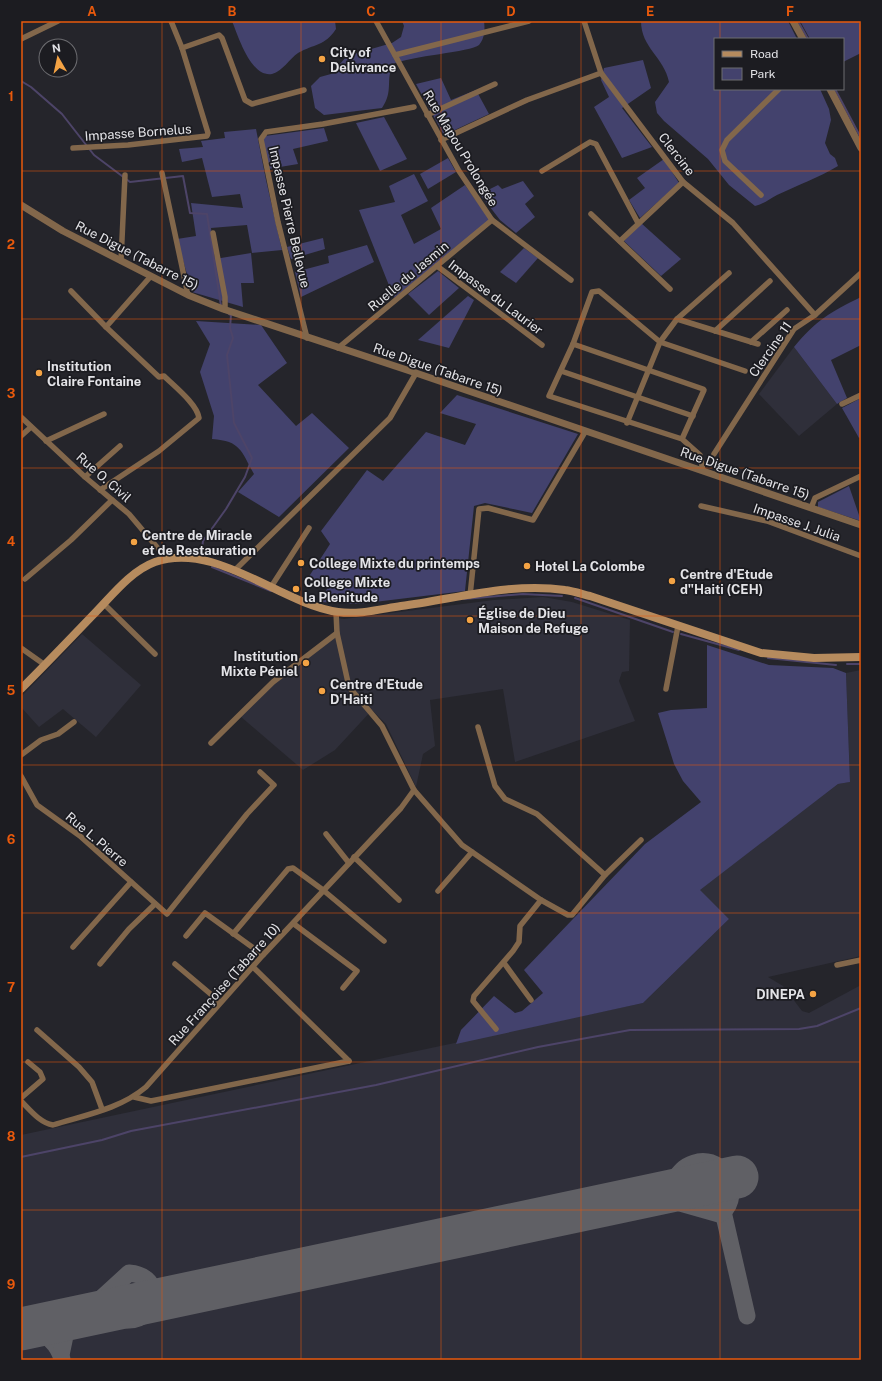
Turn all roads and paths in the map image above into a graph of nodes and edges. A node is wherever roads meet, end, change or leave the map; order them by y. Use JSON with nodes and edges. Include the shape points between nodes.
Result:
{"nodes":[{"id":1,"x":58,"y":21,"type":"edge"},
{"id":2,"x":171,"y":21,"type":"edge"},
{"id":3,"x":376,"y":21,"type":"edge"},
{"id":4,"x":529,"y":21,"type":"edge"},
{"id":5,"x":584,"y":21,"type":"edge"},
{"id":6,"x":793,"y":21,"type":"edge"},
{"id":7,"x":802,"y":38,"type":"edge"},
{"id":8,"x":21,"y":39,"type":"edge"},
{"id":9,"x":182,"y":48,"type":"junction"},
{"id":10,"x":395,"y":55,"type":"junction"},
{"id":11,"x":601,"y":73,"type":"junction"},
{"id":12,"x":495,"y":84,"type":"dead end"},
{"id":13,"x":304,"y":90,"type":"dead end"},
{"id":14,"x":778,"y":90,"type":"edge"},
{"id":15,"x":831,"y":90,"type":"edge"},
{"id":16,"x":414,"y":107,"type":"dead end"},
{"id":17,"x":427,"y":115,"type":"junction"},
{"id":18,"x":441,"y":140,"type":"junction"},
{"id":19,"x":73,"y":148,"type":"dead end"},
{"id":20,"x":861,"y":148,"type":"edge"},
{"id":21,"x":542,"y":171,"type":"dead end"},
{"id":22,"x":162,"y":173,"type":"dead end"},
{"id":23,"x":125,"y":175,"type":"dead end"},
{"id":24,"x":683,"y":182,"type":"junction"},
{"id":25,"x":761,"y":195,"type":"dead end"},
{"id":26,"x":21,"y":204,"type":"edge"},
{"id":27,"x":591,"y":214,"type":"dead end"},
{"id":28,"x":492,"y":220,"type":"junction"},
{"id":29,"x":638,"y":223,"type":"junction"},
{"id":30,"x":213,"y":233,"type":"dead end"},
{"id":31,"x":620,"y":241,"type":"junction"},
{"id":32,"x":121,"y":261,"type":"junction"},
{"id":33,"x":437,"y":266,"type":"junction"},
{"id":34,"x":861,"y":272,"type":"edge"},
{"id":35,"x":730,"y":273,"type":"dead end"},
{"id":36,"x":151,"y":276,"type":"junction"},
{"id":37,"x":571,"y":280,"type":"dead end"},
{"id":38,"x":770,"y":281,"type":"dead end"},
{"id":39,"x":670,"y":289,"type":"dead end"},
{"id":40,"x":72,"y":291,"type":"dead end"},
{"id":41,"x":188,"y":295,"type":"junction"},
{"id":42,"x":222,"y":309,"type":"junction"},
{"id":43,"x":786,"y":310,"type":"dead end"},
{"id":44,"x":815,"y":315,"type":"junction"},
{"id":45,"x":677,"y":319,"type":"junction"},
{"id":46,"x":106,"y":327,"type":"junction"},
{"id":47,"x":716,"y":331,"type":"junction"},
{"id":48,"x":307,"y":338,"type":"junction"},
{"id":49,"x":660,"y":342,"type":"junction"},
{"id":50,"x":750,"y":342,"type":"junction"},
{"id":51,"x":573,"y":344,"type":"junction"},
{"id":52,"x":758,"y":344,"type":"dead end"},
{"id":53,"x":542,"y":345,"type":"dead end"},
{"id":54,"x":338,"y":348,"type":"junction"},
{"id":55,"x":561,"y":371,"type":"junction"},
{"id":56,"x":648,"y":371,"type":"junction"},
{"id":57,"x":745,"y":371,"type":"dead end"},
{"id":58,"x":416,"y":373,"type":"junction"},
{"id":59,"x":861,"y":395,"type":"edge"},
{"id":60,"x":638,"y":396,"type":"junction"},
{"id":61,"x":842,"y":404,"type":"dead end"},
{"id":62,"x":104,"y":414,"type":"dead end"},
{"id":63,"x":693,"y":416,"type":"junction"},
{"id":64,"x":21,"y":417,"type":"edge"},
{"id":65,"x":627,"y":422,"type":"junction"},
{"id":66,"x":31,"y":426,"type":"junction"},
{"id":67,"x":584,"y":432,"type":"junction"},
{"id":68,"x":21,"y":436,"type":"edge"},
{"id":69,"x":682,"y":440,"type":"junction"},
{"id":70,"x":46,"y":441,"type":"junction"},
{"id":71,"x":120,"y":446,"type":"dead end"},
{"id":72,"x":714,"y":454,"type":"dead end"},
{"id":73,"x":703,"y":471,"type":"junction"},
{"id":74,"x":861,"y":476,"type":"edge"},
{"id":75,"x":85,"y":477,"type":"junction"},
{"id":76,"x":100,"y":490,"type":"junction"},
{"id":77,"x":112,"y":500,"type":"junction"},
{"id":78,"x":701,"y":506,"type":"dead end"},
{"id":79,"x":811,"y":508,"type":"junction"},
{"id":80,"x":861,"y":525,"type":"edge"},
{"id":81,"x":309,"y":528,"type":"dead end"},
{"id":82,"x":861,"y":556,"type":"edge"},
{"id":83,"x":167,"y":559,"type":"junction"},
{"id":84,"x":234,"y":571,"type":"junction"},
{"id":85,"x":25,"y":579,"type":"dead end"},
{"id":86,"x":271,"y":587,"type":"junction"},
{"id":87,"x":470,"y":596,"type":"junction"},
{"id":88,"x":104,"y":604,"type":"junction"},
{"id":89,"x":336,"y":612,"type":"junction"},
{"id":90,"x":678,"y":626,"type":"junction"},
{"id":91,"x":338,"y":633,"type":"junction"},
{"id":92,"x":21,"y":648,"type":"edge"},
{"id":93,"x":155,"y":654,"type":"dead end"},
{"id":94,"x":861,"y":657,"type":"edge"},
{"id":95,"x":45,"y":665,"type":"junction"},
{"id":96,"x":21,"y":688,"type":"edge"},
{"id":97,"x":666,"y":689,"type":"dead end"},
{"id":98,"x":74,"y":722,"type":"dead end"},
{"id":99,"x":478,"y":727,"type":"dead end"},
{"id":100,"x":211,"y":743,"type":"dead end"},
{"id":101,"x":21,"y":755,"type":"edge"},
{"id":102,"x":260,"y":772,"type":"dead end"},
{"id":103,"x":21,"y":776,"type":"edge"},
{"id":104,"x":414,"y":790,"type":"junction"},
{"id":105,"x":326,"y":834,"type":"dead end"},
{"id":106,"x":641,"y":840,"type":"dead end"},
{"id":107,"x":472,"y":852,"type":"junction"},
{"id":108,"x":354,"y":857,"type":"junction"},
{"id":109,"x":349,"y":863,"type":"junction"},
{"id":110,"x":605,"y":874,"type":"junction"},
{"id":111,"x":131,"y":882,"type":"junction"},
{"id":112,"x":323,"y":890,"type":"junction"},
{"id":113,"x":438,"y":891,"type":"dead end"},
{"id":114,"x":400,"y":900,"type":"dead end"},
{"id":115,"x":541,"y":900,"type":"junction"},
{"id":116,"x":155,"y":904,"type":"junction"},
{"id":117,"x":294,"y":924,"type":"junction"},
{"id":118,"x":233,"y":934,"type":"junction"},
{"id":119,"x":186,"y":936,"type":"dead end"},
{"id":120,"x":384,"y":942,"type":"dead end"},
{"id":121,"x":73,"y":947,"type":"dead end"},
{"id":122,"x":263,"y":955,"type":"junction"},
{"id":123,"x":861,"y":960,"type":"edge"},
{"id":124,"x":504,"y":963,"type":"junction"},
{"id":125,"x":100,"y":964,"type":"dead end"},
{"id":126,"x":175,"y":964,"type":"dead end"},
{"id":127,"x":837,"y":965,"type":"dead end"},
{"id":128,"x":252,"y":967,"type":"junction"},
{"id":129,"x":342,"y":988,"type":"dead end"},
{"id":130,"x":530,"y":1000,"type":"dead end"},
{"id":131,"x":220,"y":1002,"type":"junction"},
{"id":132,"x":496,"y":1029,"type":"dead end"},
{"id":133,"x":37,"y":1030,"type":"dead end"},
{"id":134,"x":28,"y":1062,"type":"dead end"},
{"id":135,"x":134,"y":1097,"type":"junction"},
{"id":136,"x":21,"y":1098,"type":"edge"},
{"id":137,"x":21,"y":1101,"type":"edge"},
{"id":138,"x":102,"y":1109,"type":"junction"}],
"edges":[{"from":1,"to":8,"type":"street"},
{"from":2,"to":9,"type":"street"},
{"from":3,"to":10,"type":"street","name":"Rue Mapou Prolongée"},
{"from":4,"to":10,"type":"street"},
{"from":5,"to":11,"type":"street","name":"Clercine"},
{"from":6,"to":7,"type":"street"},
{"from":9,"to":13,"type":"street","via":[[219,35],[248,103]]},
{"from":9,"to":19,"type":"street","name":"Impasse Bornelus","via":[[208,133],[205,138]]},
{"from":10,"to":17,"type":"street","name":"Rue Mapou Prolongée"},
{"from":11,"to":18,"type":"street","via":[[527,100]]},
{"from":11,"to":24,"type":"street","name":"Clercine"},
{"from":12,"to":17,"type":"street"},
{"from":14,"to":25,"type":"street","via":[[727,140],[722,150],[725,161]]},
{"from":15,"to":20,"type":"street"},
{"from":16,"to":48,"type":"street","name":"Impasse Pierre Bellevue","via":[[266,132],[261,140],[276,215]]},
{"from":17,"to":18,"type":"street","name":"Rue Mapou Prolongée"},
{"from":18,"to":28,"type":"street","name":"Rue Mapou Prolongée"},
{"from":21,"to":29,"type":"street","via":[[593,142]]},
{"from":22,"to":41,"type":"street"},
{"from":23,"to":32,"type":"street"},
{"from":24,"to":29,"type":"street"},
{"from":24,"to":44,"type":"street","name":"Clercine","via":[[733,223]]},
{"from":26,"to":32,"type":"street","name":"Rue Digue (Tabarre 15)","via":[[63,231]]},
{"from":27,"to":31,"type":"street"},
{"from":28,"to":33,"type":"street","name":"Ruelle du Jasmin"},
{"from":28,"to":37,"type":"street","name":"Rue Mapou Prolongée"},
{"from":29,"to":31,"type":"street"},
{"from":30,"to":42,"type":"street","via":[[225,297]]},
{"from":31,"to":39,"type":"street"},
{"from":32,"to":36,"type":"street","name":"Rue Digue (Tabarre 15)"},
{"from":33,"to":53,"type":"street","name":"Impasse du Laurier"},
{"from":33,"to":54,"type":"street","name":"Ruelle du Jasmin"},
{"from":34,"to":44,"type":"street","name":"Clercine 11"},
{"from":35,"to":45,"type":"street"},
{"from":36,"to":41,"type":"street","name":"Rue Digue (Tabarre 15)"},
{"from":36,"to":46,"type":"street"},
{"from":38,"to":47,"type":"street"},
{"from":40,"to":46,"type":"street"},
{"from":41,"to":42,"type":"street","name":"Rue Digue (Tabarre 15)"},
{"from":42,"to":48,"type":"street","name":"Rue Digue (Tabarre 15)"},
{"from":43,"to":50,"type":"street"},
{"from":44,"to":72,"type":"street","name":"Clercine 11","via":[[794,329]]},
{"from":45,"to":47,"type":"street"},
{"from":45,"to":49,"type":"street"},
{"from":46,"to":76,"type":"street","via":[[159,377],[164,376],[183,394],[197,411],[199,418],[159,451]]},
{"from":47,"to":50,"type":"street"},
{"from":48,"to":54,"type":"street","name":"Rue Digue (Tabarre 15)"},
{"from":49,"to":51,"type":"street","via":[[599,291],[592,292]]},
{"from":49,"to":56,"type":"street"},
{"from":49,"to":57,"type":"street"},
{"from":50,"to":52,"type":"street"},
{"from":51,"to":55,"type":"street"},
{"from":51,"to":56,"type":"street"},
{"from":54,"to":58,"type":"street","name":"Rue Digue (Tabarre 15)"},
{"from":55,"to":60,"type":"street"},
{"from":55,"to":65,"type":"street","via":[[549,396]]},
{"from":56,"to":60,"type":"street"},
{"from":56,"to":63,"type":"street","via":[[703,388]]},
{"from":58,"to":67,"type":"street","name":"Rue Digue (Tabarre 15)"},
{"from":58,"to":84,"type":"street","via":[[390,418]]},
{"from":59,"to":61,"type":"street"},
{"from":60,"to":63,"type":"street"},
{"from":60,"to":65,"type":"street"},
{"from":62,"to":70,"type":"street"},
{"from":63,"to":69,"type":"street"},
{"from":64,"to":66,"type":"street","name":"Rue O. Civil"},
{"from":65,"to":69,"type":"street"},
{"from":66,"to":68,"type":"street"},
{"from":66,"to":70,"type":"street","name":"Rue O. Civil"},
{"from":67,"to":73,"type":"street","name":"Rue Digue (Tabarre 15)"},
{"from":67,"to":87,"type":"street","via":[[533,520],[488,508],[479,509]]},
{"from":69,"to":73,"type":"street","via":[[700,455]]},
{"from":70,"to":75,"type":"street","name":"Rue O. Civil"},
{"from":71,"to":75,"type":"street"},
{"from":73,"to":79,"type":"street","name":"Rue Digue (Tabarre 15)"},
{"from":74,"to":79,"type":"street","via":[[815,498]]},
{"from":75,"to":76,"type":"street","name":"Rue O. Civil"},
{"from":76,"to":77,"type":"street","name":"Rue O. Civil"},
{"from":77,"to":83,"type":"street","name":"Rue O. Civil","via":[[129,514]]},
{"from":77,"to":85,"type":"street","via":[[71,540]]},
{"from":78,"to":82,"type":"street","name":"Impasse J. Julia","via":[[767,521]]},
{"from":79,"to":80,"type":"street","name":"Rue Digue (Tabarre 15)"},
{"from":81,"to":86,"type":"street"},
{"from":83,"to":84,"type":"main road","via":[[186,557]]},
{"from":83,"to":88,"type":"main road","via":[[142,569]]},
{"from":84,"to":86,"type":"main road"},
{"from":86,"to":89,"type":"main road"},
{"from":87,"to":89,"type":"main road","via":[[367,611]]},
{"from":87,"to":90,"type":"main road","via":[[537,588],[566,590]]},
{"from":88,"to":93,"type":"street"},
{"from":88,"to":95,"type":"main road"},
{"from":89,"to":91,"type":"street"},
{"from":90,"to":94,"type":"main road","via":[[762,653],[814,658]]},
{"from":90,"to":97,"type":"street"},
{"from":91,"to":100,"type":"street","via":[[273,682]]},
{"from":91,"to":104,"type":"street","via":[[349,687],[382,726]]},
{"from":92,"to":95,"type":"street"},
{"from":95,"to":96,"type":"main road"},
{"from":98,"to":101,"type":"street","via":[[58,734],[41,740]]},
{"from":99,"to":110,"type":"street","via":[[495,786],[505,799],[537,814]]},
{"from":102,"to":116,"type":"street","name":"Rue L. Pierre","via":[[274,785],[247,814],[167,914]]},
{"from":103,"to":111,"type":"street","name":"Rue L. Pierre","via":[[37,805],[80,836]]},
{"from":104,"to":107,"type":"street","via":[[462,845]]},
{"from":104,"to":108,"type":"street","name":"Rue Françoise (Tabarre 10)","via":[[401,808]]},
{"from":105,"to":109,"type":"street"},
{"from":106,"to":110,"type":"street"},
{"from":107,"to":113,"type":"street"},
{"from":107,"to":115,"type":"street"},
{"from":108,"to":109,"type":"street","name":"Rue Françoise (Tabarre 10)"},
{"from":108,"to":114,"type":"street"},
{"from":109,"to":112,"type":"street","name":"Rue Françoise (Tabarre 10)"},
{"from":110,"to":115,"type":"street","via":[[572,915]]},
{"from":111,"to":116,"type":"street","name":"Rue L. Pierre"},
{"from":111,"to":121,"type":"street"},
{"from":112,"to":117,"type":"street","name":"Rue Françoise (Tabarre 10)"},
{"from":112,"to":118,"type":"street","via":[[294,868],[290,868]]},
{"from":112,"to":120,"type":"street"},
{"from":115,"to":124,"type":"street","via":[[520,926],[519,942]]},
{"from":116,"to":125,"type":"street","via":[[129,929]]},
{"from":117,"to":122,"type":"street","name":"Rue Françoise (Tabarre 10)"},
{"from":117,"to":129,"type":"street","via":[[357,971]]},
{"from":118,"to":119,"type":"street","via":[[205,913]]},
{"from":118,"to":122,"type":"street"},
{"from":122,"to":128,"type":"street","name":"Rue Françoise (Tabarre 10)"},
{"from":123,"to":127,"type":"street"},
{"from":124,"to":130,"type":"street"},
{"from":124,"to":132,"type":"street","via":[[473,1000]]},
{"from":126,"to":131,"type":"street"},
{"from":128,"to":131,"type":"street","name":"Rue Françoise (Tabarre 10)"},
{"from":128,"to":135,"type":"street","via":[[349,1061],[151,1101]]},
{"from":131,"to":135,"type":"street","name":"Rue Françoise (Tabarre 10)","via":[[146,1087]]},
{"from":133,"to":138,"type":"street","via":[[92,1082]]},
{"from":134,"to":136,"type":"street","via":[[40,1072],[43,1079]]},
{"from":135,"to":138,"type":"street","name":"Rue Françoise (Tabarre 10)"},
{"from":137,"to":138,"type":"street","name":"Rue Françoise (Tabarre 10)","via":[[47,1124]]}]}
